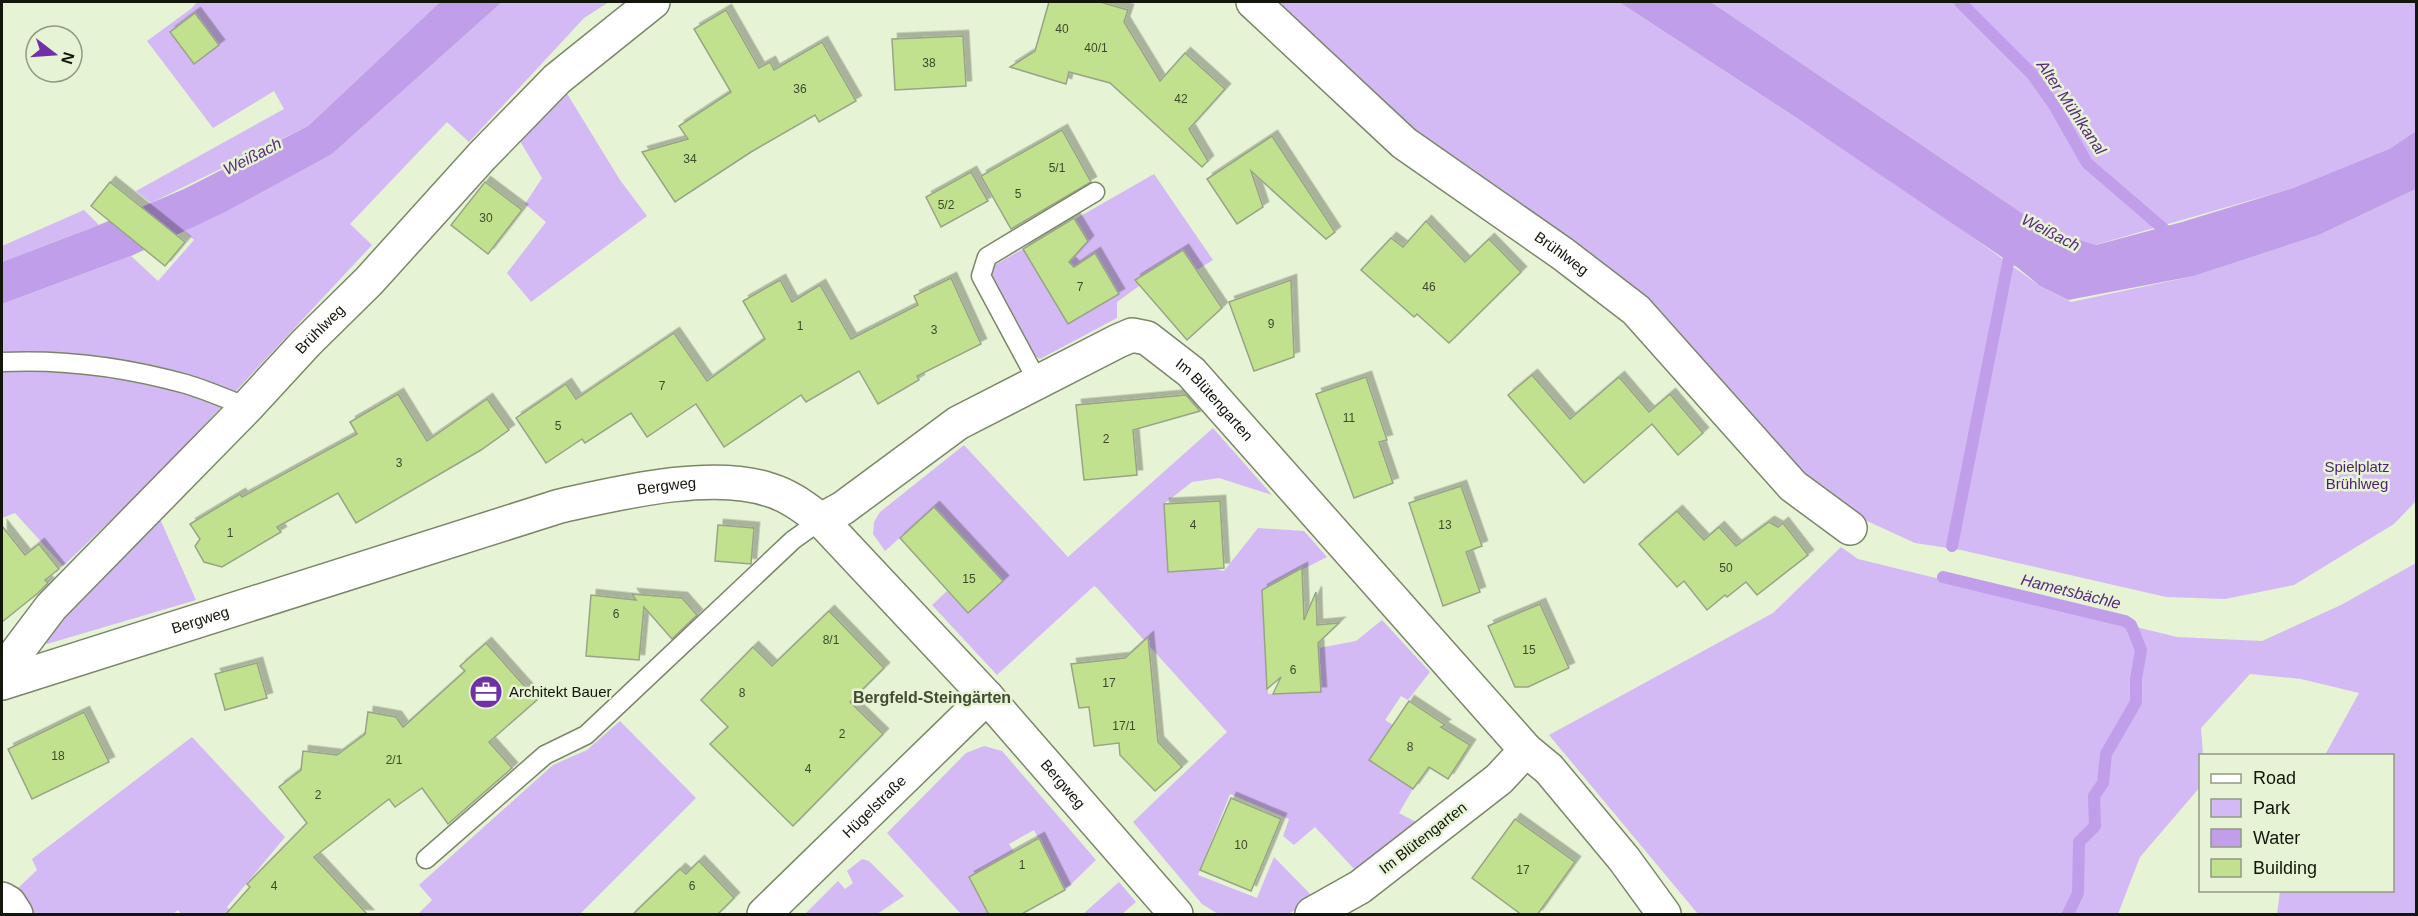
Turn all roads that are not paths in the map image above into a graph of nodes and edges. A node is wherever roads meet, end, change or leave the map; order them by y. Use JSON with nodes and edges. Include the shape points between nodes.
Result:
{"nodes":[{"id":1,"x":653,"y":2,"type":"edge"},
{"id":2,"x":1252,"y":2,"type":"edge"},
{"id":3,"x":1095,"y":192,"type":"dead end"},
{"id":4,"x":2,"y":362,"type":"edge"},
{"id":5,"x":1038,"y":382,"type":"junction"},
{"id":6,"x":247,"y":407,"type":"junction"},
{"id":7,"x":821,"y":520,"type":"junction"},
{"id":8,"x":1850,"y":528,"type":"dead end"},
{"id":9,"x":2,"y":672,"type":"edge"},
{"id":10,"x":2,"y":683,"type":"edge"},
{"id":11,"x":987,"y":697,"type":"junction"},
{"id":12,"x":1526,"y":750,"type":"junction"},
{"id":13,"x":426,"y":859,"type":"dead end"},
{"id":14,"x":2,"y":899,"type":"edge"},
{"id":15,"x":16,"y":915,"type":"edge"},
{"id":16,"x":764,"y":915,"type":"edge"},
{"id":17,"x":1176,"y":915,"type":"edge"},
{"id":18,"x":1312,"y":915,"type":"edge"},
{"id":19,"x":1664,"y":915,"type":"edge"}],
"edges":[{"from":1,"to":6,"type":"street","name":"Brühlweg","via":[[557,79],[428,201],[369,281]]},
{"from":2,"to":8,"type":"street","name":"Brühlweg","via":[[1404,143],[1636,310],[1793,486]]},
{"from":3,"to":5,"type":"lane","via":[[987,257],[981,276]]},
{"from":4,"to":6,"type":"lane","via":[[58,361],[111,367],[187,384]]},
{"from":5,"to":7,"type":"street","name":"Im Blütengarten","via":[[958,423]]},
{"from":5,"to":12,"type":"street","name":"Im Blütengarten","via":[[1132,335],[1147,338],[1191,372]]},
{"from":6,"to":9,"type":"street","name":"Brühlweg","via":[[51,607]]},
{"from":7,"to":10,"type":"street","name":"Bergweg","via":[[796,501],[769,489],[730,482],[623,492],[529,515]]},
{"from":7,"to":11,"type":"street","name":"Bergweg"},
{"from":7,"to":13,"type":"lane","via":[[794,540],[586,735],[545,755]]},
{"from":11,"to":16,"type":"street","name":"Hügelstraße"},
{"from":11,"to":17,"type":"street","name":"Bergweg"},
{"from":12,"to":18,"type":"street","name":"Im Blütengarten","via":[[1499,779],[1360,887]]},
{"from":12,"to":19,"type":"street","name":"Im Blütengarten","via":[[1549,769],[1624,859]]},
{"from":14,"to":15,"type":"street"}]}
